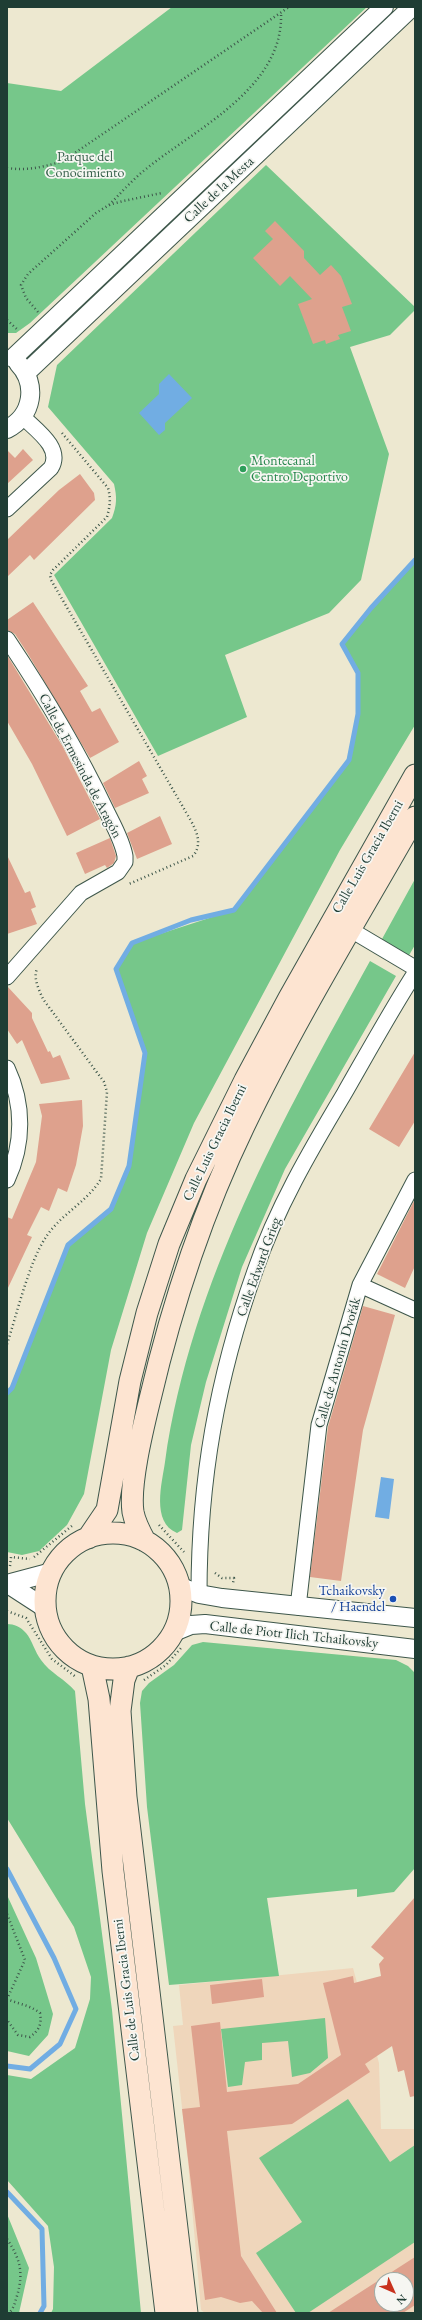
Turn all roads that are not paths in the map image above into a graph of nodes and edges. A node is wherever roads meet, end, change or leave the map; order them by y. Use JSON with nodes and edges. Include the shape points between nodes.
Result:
{"nodes":[{"id":1,"x":384,"y":7,"type":"edge"},
{"id":2,"x":412,"y":7,"type":"edge"},
{"id":3,"x":10,"y":357,"type":"edge"},
{"id":4,"x":26,"y":373,"type":"junction"},
{"id":5,"x":23,"y":416,"type":"junction"},
{"id":6,"x":7,"y":429,"type":"edge"},
{"id":7,"x":7,"y":509,"type":"edge"},
{"id":8,"x":7,"y":639,"type":"edge"},
{"id":9,"x":415,"y":775,"type":"edge"},
{"id":10,"x":415,"y":817,"type":"edge"},
{"id":11,"x":351,"y":930,"type":"junction"},
{"id":12,"x":415,"y":968,"type":"edge"},
{"id":13,"x":8,"y":971,"type":"edge"},
{"id":14,"x":415,"y":973,"type":"edge"},
{"id":15,"x":7,"y":1068,"type":"edge"},
{"id":16,"x":7,"y":1180,"type":"edge"},
{"id":17,"x":415,"y":1180,"type":"edge"},
{"id":18,"x":360,"y":1285,"type":"junction"},
{"id":19,"x":415,"y":1310,"type":"edge"},
{"id":20,"x":88,"y":1538,"type":"junction"},
{"id":21,"x":145,"y":1542,"type":"junction"},
{"id":22,"x":52,"y":1572,"type":"junction"},
{"id":23,"x":7,"y":1584,"type":"edge"},
{"id":24,"x":179,"y":1586,"type":"junction"},
{"id":25,"x":199,"y":1594,"type":"junction"},
{"id":26,"x":298,"y":1607,"type":"junction"},
{"id":27,"x":45,"y":1608,"type":"junction"},
{"id":28,"x":415,"y":1618,"type":"edge"},
{"id":29,"x":178,"y":1639,"type":"junction"},
{"id":30,"x":415,"y":1648,"type":"edge"},
{"id":31,"x":86,"y":1673,"type":"junction"},
{"id":32,"x":135,"y":1675,"type":"junction"},
{"id":33,"x":166,"y":2313,"type":"edge"},
{"id":34,"x":187,"y":2313,"type":"edge"}],
"edges":[{"from":1,"to":3,"type":"street","name":"Calle de la Mesta"},
{"from":2,"to":4,"type":"street","name":"Calle de la Mesta"},
{"from":3,"to":4,"type":"street"},
{"from":4,"to":5,"type":"street","via":[[31,393]]},
{"from":5,"to":6,"type":"street"},
{"from":5,"to":7,"type":"street","via":[[51,446],[55,456],[54,463]]},
{"from":8,"to":13,"type":"street","name":"Calle de Ermesinda de Aragón","via":[[64,730],[95,788],[125,856],[125,862],[118,872],[82,893]]},
{"from":9,"to":20,"type":"main road","name":"Calle Luis Gracia Iberni","via":[[285,1005],[196,1179],[169,1244],[147,1312],[130,1381],[107,1510]]},
{"from":10,"to":11,"type":"main road","name":"Calle Luis Gracia Iberni"},
{"from":11,"to":12,"type":"street"},
{"from":11,"to":21,"type":"main road","name":"Calle Luis Gracia Iberni","via":[[294,1030],[244,1126],[205,1216],[165,1332],[143,1427],[134,1488],[134,1514]]},
{"from":14,"to":25,"type":"street","name":"Calle Edward Grieg","via":[[312,1149],[280,1211],[255,1270],[230,1349],[212,1424],[199,1556]]},
{"from":15,"to":16,"type":"street","via":[[16,1091],[20,1123],[16,1155]]},
{"from":17,"to":18,"type":"street","name":"Calle de Antonín Dvořák"},
{"from":18,"to":19,"type":"street"},
{"from":18,"to":26,"type":"street","name":"Calle de Antonín Dvořák","via":[[319,1425]]},
{"from":20,"to":21,"type":"main road","via":[[117,1534]]},
{"from":20,"to":22,"type":"main road","via":[[63,1555]]},
{"from":21,"to":24,"type":"main road","via":[[167,1560]]},
{"from":22,"to":23,"type":"street"},
{"from":22,"to":27,"type":"main road","via":[[47,1583]]},
{"from":23,"to":27,"type":"street"},
{"from":24,"to":25,"type":"street","name":"Calle de Piotr Ilich Tchaikovsky"},
{"from":24,"to":29,"type":"main road"},
{"from":25,"to":26,"type":"street","name":"Calle de Piotr Ilich Tchaikovsky"},
{"from":26,"to":28,"type":"street","name":"Calle de Piotr Ilich Tchaikovsky"},
{"from":27,"to":31,"type":"main road","via":[[50,1627],[60,1644]]},
{"from":29,"to":30,"type":"street","name":"Calle de Piotr Ilich Tchaikovsky","via":[[191,1625],[205,1624]]},
{"from":29,"to":32,"type":"main road","via":[[168,1642]]},
{"from":31,"to":32,"type":"main road","via":[[117,1669]]},
{"from":31,"to":33,"type":"main road","name":"Calle de Luis Gracia Iberni","via":[[99,1699],[113,1871]]},
{"from":32,"to":34,"type":"main road","name":"Calle de Luis Gracia Iberni","via":[[124,1680],[120,1711],[126,1797]]}]}
